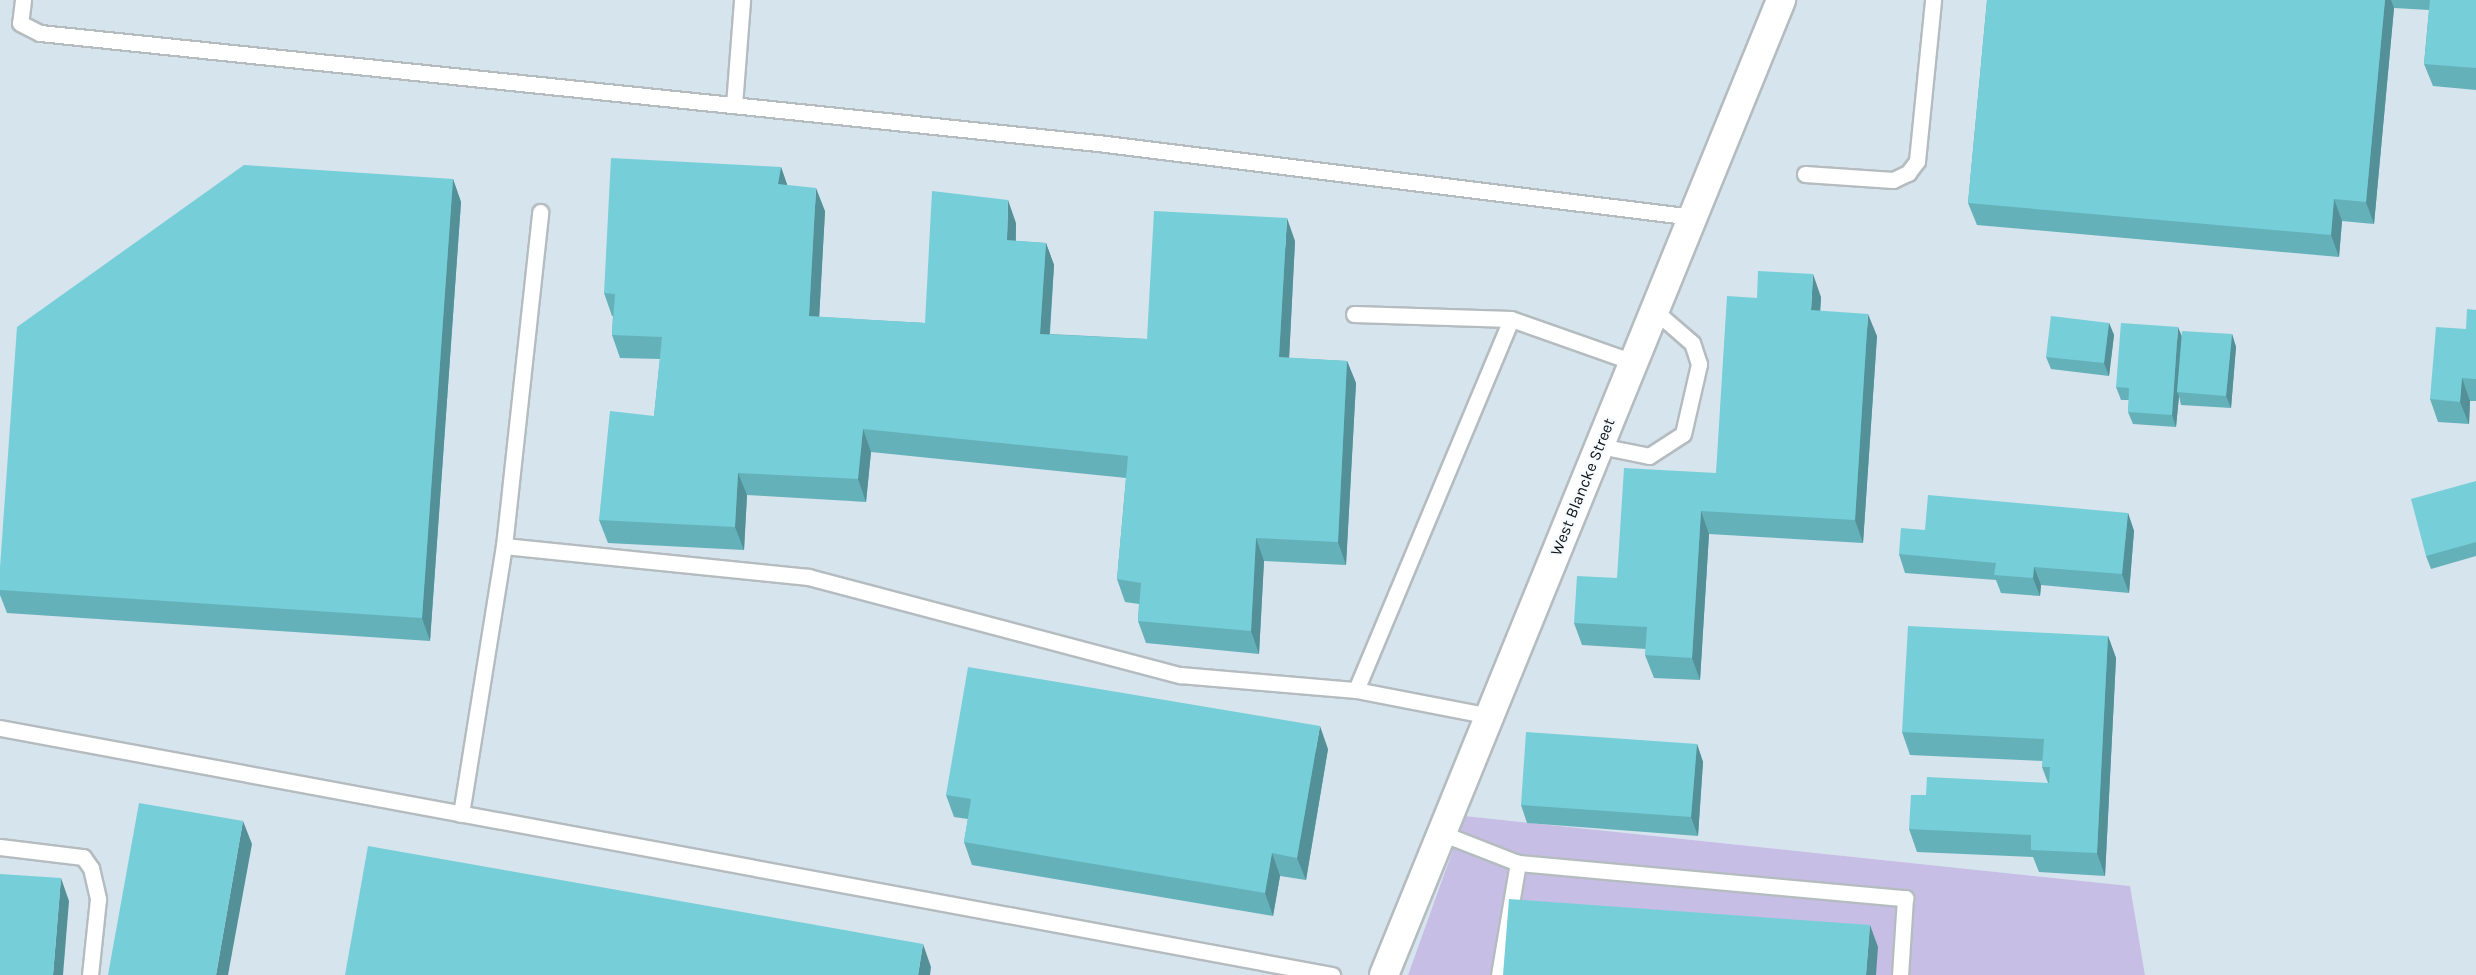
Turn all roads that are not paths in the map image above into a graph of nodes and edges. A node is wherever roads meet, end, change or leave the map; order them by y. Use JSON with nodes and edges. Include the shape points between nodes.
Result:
{"nodes":[{"id":1,"x":23,"y":0,"type":"edge"},
{"id":2,"x":742,"y":0,"type":"edge"},
{"id":3,"x":1781,"y":0,"type":"edge"},
{"id":4,"x":1933,"y":0,"type":"edge"},
{"id":5,"x":734,"y":105,"type":"junction"},
{"id":6,"x":1805,"y":174,"type":"dead end"},
{"id":7,"x":540,"y":212,"type":"dead end"},
{"id":8,"x":1693,"y":217,"type":"junction"},
{"id":9,"x":1655,"y":311,"type":"junction"},
{"id":10,"x":1354,"y":314,"type":"dead end"},
{"id":11,"x":1511,"y":319,"type":"junction"},
{"id":12,"x":1633,"y":362,"type":"junction"},
{"id":13,"x":1600,"y":446,"type":"junction"},
{"id":14,"x":504,"y":546,"type":"junction"},
{"id":15,"x":1356,"y":690,"type":"junction"},
{"id":16,"x":1490,"y":716,"type":"junction"},
{"id":17,"x":0,"y":728,"type":"edge"},
{"id":18,"x":461,"y":814,"type":"junction"},
{"id":19,"x":1442,"y":833,"type":"junction"},
{"id":20,"x":0,"y":847,"type":"edge"},
{"id":21,"x":1518,"y":863,"type":"junction"},
{"id":22,"x":90,"y":975,"type":"edge"},
{"id":23,"x":1332,"y":975,"type":"edge"},
{"id":24,"x":1384,"y":975,"type":"edge"},
{"id":25,"x":1499,"y":975,"type":"edge"},
{"id":26,"x":1900,"y":975,"type":"edge"}],
"edges":[{"from":1,"to":5,"type":"lane","via":[[20,23],[40,33]]},
{"from":2,"to":5,"type":"lane"},
{"from":3,"to":8,"type":"street","name":"West Blancke Street"},
{"from":4,"to":6,"type":"lane","via":[[1917,161],[1908,172],[1893,180]]},
{"from":5,"to":8,"type":"lane","via":[[1098,143]]},
{"from":7,"to":14,"type":"lane"},
{"from":8,"to":9,"type":"street","name":"West Blancke Street"},
{"from":9,"to":12,"type":"street","name":"West Blancke Street"},
{"from":9,"to":13,"type":"lane","via":[[1692,343],[1699,364],[1683,434],[1649,456]]},
{"from":10,"to":11,"type":"lane"},
{"from":11,"to":12,"type":"lane"},
{"from":11,"to":15,"type":"lane"},
{"from":12,"to":13,"type":"street","name":"West Blancke Street"},
{"from":13,"to":16,"type":"street","name":"West Blancke Street"},
{"from":14,"to":15,"type":"lane","via":[[808,577],[1180,675]]},
{"from":14,"to":18,"type":"lane"},
{"from":15,"to":16,"type":"lane"},
{"from":16,"to":19,"type":"street","name":"West Blancke Street"},
{"from":17,"to":18,"type":"lane"},
{"from":18,"to":23,"type":"lane"},
{"from":19,"to":21,"type":"lane"},
{"from":19,"to":24,"type":"street","name":"West Blancke Street"},
{"from":20,"to":22,"type":"lane","via":[[83,857],[91,868],[98,899]]},
{"from":21,"to":25,"type":"lane"},
{"from":21,"to":26,"type":"lane","via":[[1905,898]]}]}
